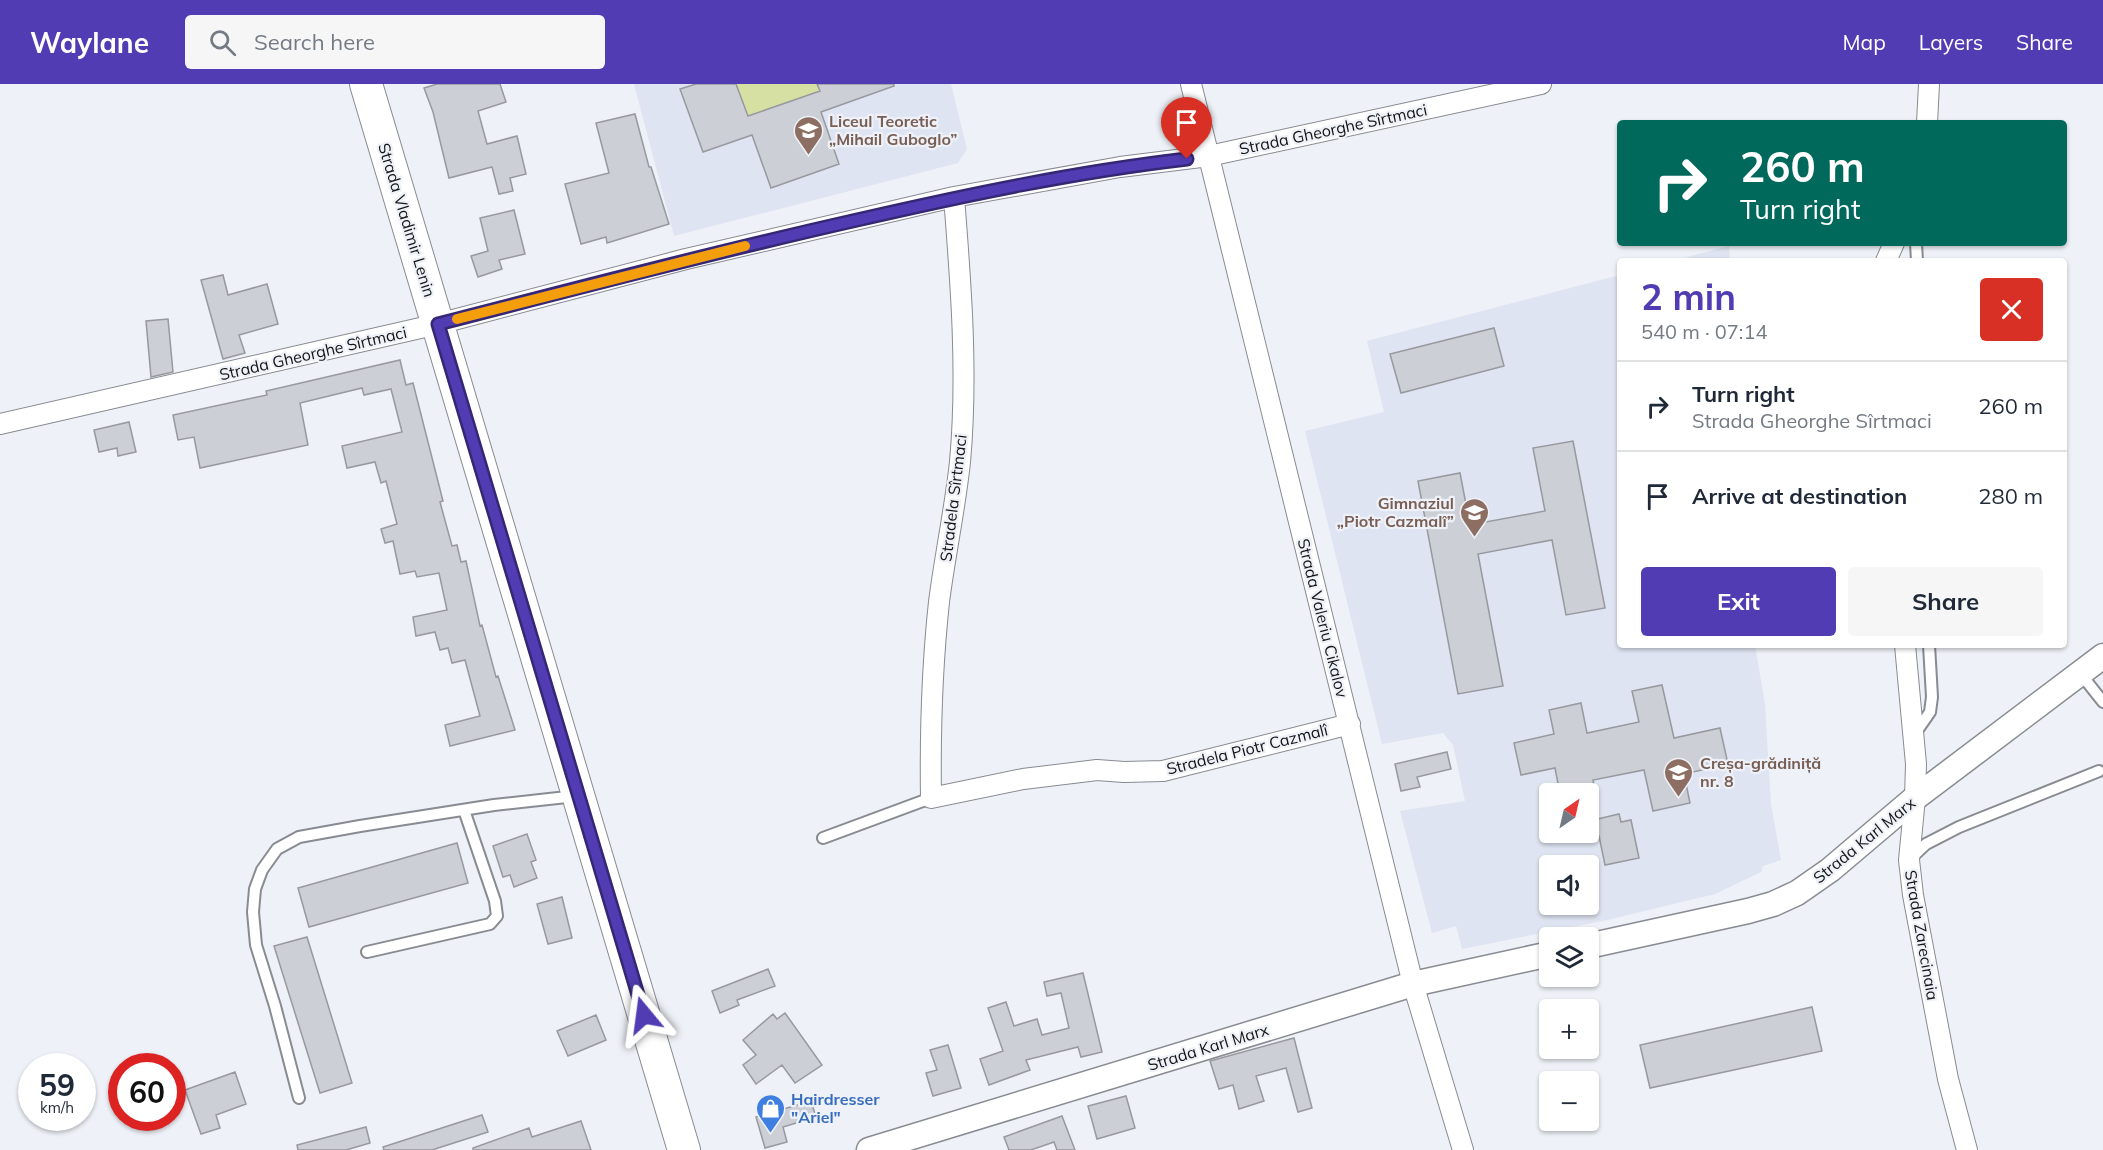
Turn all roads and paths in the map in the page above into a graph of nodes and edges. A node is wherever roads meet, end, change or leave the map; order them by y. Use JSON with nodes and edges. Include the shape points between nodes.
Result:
{"nodes":[{"id":1,"x":366,"y":84,"type":"edge"},
{"id":2,"x":1191,"y":84,"type":"edge"},
{"id":3,"x":1541,"y":84,"type":"edge"},
{"id":4,"x":1929,"y":84,"type":"edge"},
{"id":5,"x":1927,"y":120,"type":"edge"},
{"id":6,"x":1209,"y":156,"type":"junction"},
{"id":7,"x":954,"y":197,"type":"junction"},
{"id":8,"x":438,"y":324,"type":"junction"},
{"id":9,"x":0,"y":424,"type":"edge"},
{"id":10,"x":1905,"y":648,"type":"edge"},
{"id":11,"x":1929,"y":648,"type":"edge"},
{"id":12,"x":2103,"y":656,"type":"edge"},
{"id":13,"x":2080,"y":673,"type":"junction"},
{"id":14,"x":2103,"y":702,"type":"edge"},
{"id":15,"x":1350,"y":724,"type":"junction"},
{"id":16,"x":1913,"y":736,"type":"junction"},
{"id":17,"x":2099,"y":771,"type":"dead end"},
{"id":18,"x":579,"y":796,"type":"junction"},
{"id":19,"x":931,"y":798,"type":"junction"},
{"id":20,"x":1916,"y":798,"type":"junction"},
{"id":21,"x":464,"y":810,"type":"junction"},
{"id":22,"x":823,"y":838,"type":"dead end"},
{"id":23,"x":1909,"y":860,"type":"junction"},
{"id":24,"x":1599,"y":944,"type":"edge"},
{"id":25,"x":367,"y":952,"type":"dead end"},
{"id":26,"x":1539,"y":956,"type":"edge"},
{"id":27,"x":1413,"y":984,"type":"junction"},
{"id":28,"x":298,"y":1098,"type":"dead end"},
{"id":29,"x":684,"y":1150,"type":"edge"},
{"id":30,"x":869,"y":1150,"type":"edge"},
{"id":31,"x":1463,"y":1150,"type":"edge"},
{"id":32,"x":1967,"y":1150,"type":"edge"}],
"edges":[{"from":1,"to":8,"type":"main road","name":"Strada Vladimir Lenin"},
{"from":2,"to":6,"type":"street","name":"Strada Valeriu Cikalov"},
{"from":3,"to":6,"type":"street","name":"Strada Gheorghe Sîrtmaci"},
{"from":4,"to":5,"type":"street"},
{"from":6,"to":7,"type":"street","name":"Strada Gheorghe Sîrtmaci","via":[[1120,166]]},
{"from":6,"to":15,"type":"street","name":"Strada Valeriu Cikalov"},
{"from":7,"to":8,"type":"street","name":"Strada Gheorghe Sîrtmaci","via":[[686,259]]},
{"from":7,"to":19,"type":"street","name":"Stradela Sîrtmaci","via":[[962,297],[963,411],[960,464],[939,604],[930,730]]},
{"from":8,"to":9,"type":"street","name":"Strada Gheorghe Sîrtmaci"},
{"from":8,"to":18,"type":"main road","name":"Strada Vladimir Lenin"},
{"from":10,"to":16,"type":"street","name":"Strada Zarecinaia"},
{"from":11,"to":16,"type":"lane","via":[[1930,712]]},
{"from":12,"to":13,"type":"street","name":"Strada Karl Marx"},
{"from":13,"to":14,"type":"lane"},
{"from":13,"to":20,"type":"street","name":"Strada Karl Marx"},
{"from":15,"to":19,"type":"street","name":"Stradela Piotr Cazmalî","via":[[1163,771],[1097,770],[1023,779]]},
{"from":15,"to":27,"type":"street","name":"Strada Valeriu Cikalov"},
{"from":16,"to":20,"type":"street","name":"Strada Zarecinaia"},
{"from":17,"to":23,"type":"lane","via":[[1959,827],[1926,844]]},
{"from":18,"to":21,"type":"lane"},
{"from":18,"to":29,"type":"main road","name":"Strada Vladimir Lenin"},
{"from":19,"to":22,"type":"lane"},
{"from":20,"to":23,"type":"street","name":"Strada Zarecinaia"},
{"from":20,"to":24,"type":"street","name":"Strada Karl Marx","via":[[1797,893],[1748,911]]},
{"from":21,"to":25,"type":"lane","via":[[495,902],[496,916],[490,924]]},
{"from":21,"to":28,"type":"lane","via":[[299,837],[277,849],[262,870],[253,912],[256,945]]},
{"from":23,"to":32,"type":"street","name":"Strada Zarecinaia","via":[[1948,1079]]},
{"from":26,"to":27,"type":"street","name":"Strada Karl Marx"},
{"from":27,"to":30,"type":"street","name":"Strada Karl Marx"},
{"from":27,"to":31,"type":"street","name":"Strada Valeriu Cikalov"}]}
